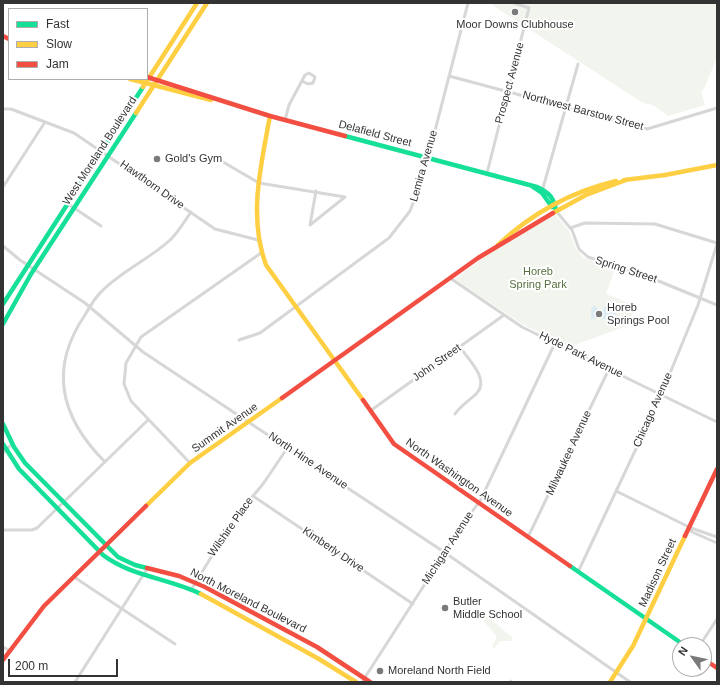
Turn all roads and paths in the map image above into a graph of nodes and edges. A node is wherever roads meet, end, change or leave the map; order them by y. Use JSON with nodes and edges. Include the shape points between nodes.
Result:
{"nodes":[{"id":1,"x":197,"y":3,"type":"edge"},
{"id":2,"x":206,"y":3,"type":"edge"},
{"id":3,"x":468,"y":3,"type":"edge"},
{"id":4,"x":514,"y":3,"type":"edge"},
{"id":5,"x":178,"y":32,"type":"junction"},
{"id":6,"x":185,"y":37,"type":"junction"},
{"id":7,"x":167,"y":49,"type":"junction"},
{"id":8,"x":174,"y":54,"type":"junction"},
{"id":9,"x":578,"y":64,"type":"dead end"},
{"id":10,"x":449,"y":76,"type":"junction"},
{"id":11,"x":148,"y":78,"type":"edge"},
{"id":12,"x":134,"y":80,"type":"edge"},
{"id":13,"x":146,"y":80,"type":"edge"},
{"id":14,"x":157,"y":80,"type":"junction"},
{"id":15,"x":302,"y":81,"type":"dead end"},
{"id":16,"x":144,"y":83,"type":"junction"},
{"id":17,"x":176,"y":85,"type":"junction"},
{"id":18,"x":153,"y":86,"type":"junction"},
{"id":19,"x":193,"y":91,"type":"junction"},
{"id":20,"x":174,"y":92,"type":"junction"},
{"id":21,"x":508,"y":92,"type":"junction"},
{"id":22,"x":192,"y":96,"type":"junction"},
{"id":23,"x":216,"y":100,"type":"junction"},
{"id":24,"x":132,"y":103,"type":"junction"},
{"id":25,"x":139,"y":107,"type":"junction"},
{"id":26,"x":566,"y":108,"type":"junction"},
{"id":27,"x":717,"y":108,"type":"edge"},
{"id":28,"x":3,"y":109,"type":"edge"},
{"id":29,"x":270,"y":116,"type":"junction"},
{"id":30,"x":285,"y":120,"type":"junction"},
{"id":31,"x":45,"y":122,"type":"junction"},
{"id":32,"x":117,"y":126,"type":"junction"},
{"id":33,"x":124,"y":130,"type":"junction"},
{"id":34,"x":101,"y":150,"type":"junction"},
{"id":35,"x":108,"y":155,"type":"junction"},
{"id":36,"x":428,"y":157,"type":"junction"},
{"id":37,"x":218,"y":159,"type":"dead end"},
{"id":38,"x":717,"y":165,"type":"edge"},
{"id":39,"x":486,"y":174,"type":"junction"},
{"id":40,"x":626,"y":180,"type":"junction"},
{"id":41,"x":259,"y":182,"type":"junction"},
{"id":42,"x":531,"y":185,"type":"junction"},
{"id":43,"x":3,"y":187,"type":"edge"},
{"id":44,"x":543,"y":188,"type":"junction"},
{"id":45,"x":316,"y":191,"type":"junction"},
{"id":46,"x":556,"y":201,"type":"junction"},
{"id":47,"x":67,"y":203,"type":"junction"},
{"id":48,"x":550,"y":206,"type":"junction"},
{"id":49,"x":74,"y":208,"type":"junction"},
{"id":50,"x":556,"y":211,"type":"junction"},
{"id":51,"x":191,"y":212,"type":"junction"},
{"id":52,"x":101,"y":226,"type":"dead end"},
{"id":53,"x":570,"y":228,"type":"junction"},
{"id":54,"x":258,"y":240,"type":"junction"},
{"id":55,"x":717,"y":244,"type":"edge"},
{"id":56,"x":3,"y":246,"type":"edge"},
{"id":57,"x":492,"y":250,"type":"junction"},
{"id":58,"x":36,"y":251,"type":"junction"},
{"id":59,"x":261,"y":253,"type":"junction"},
{"id":60,"x":43,"y":256,"type":"junction"},
{"id":61,"x":27,"y":264,"type":"junction"},
{"id":62,"x":34,"y":269,"type":"junction"},
{"id":63,"x":450,"y":278,"type":"junction"},
{"id":64,"x":700,"y":298,"type":"junction"},
{"id":65,"x":3,"y":304,"type":"edge"},
{"id":66,"x":717,"y":305,"type":"edge"},
{"id":67,"x":90,"y":307,"type":"junction"},
{"id":68,"x":296,"y":307,"type":"junction"},
{"id":69,"x":504,"y":315,"type":"junction"},
{"id":70,"x":3,"y":324,"type":"edge"},
{"id":71,"x":239,"y":340,"type":"dead end"},
{"id":72,"x":555,"y":343,"type":"junction"},
{"id":73,"x":135,"y":345,"type":"junction"},
{"id":74,"x":460,"y":347,"type":"junction"},
{"id":75,"x":334,"y":361,"type":"junction"},
{"id":76,"x":609,"y":369,"type":"junction"},
{"id":77,"x":661,"y":394,"type":"junction"},
{"id":78,"x":370,"y":411,"type":"junction"},
{"id":79,"x":455,"y":414,"type":"dead end"},
{"id":80,"x":148,"y":420,"type":"junction"},
{"id":81,"x":249,"y":422,"type":"junction"},
{"id":82,"x":717,"y":422,"type":"edge"},
{"id":83,"x":3,"y":424,"type":"edge"},
{"id":84,"x":3,"y":444,"type":"edge"},
{"id":85,"x":12,"y":444,"type":"junction"},
{"id":86,"x":288,"y":447,"type":"junction"},
{"id":87,"x":5,"y":452,"type":"edge"},
{"id":88,"x":105,"y":462,"type":"junction"},
{"id":89,"x":190,"y":464,"type":"junction"},
{"id":90,"x":717,"y":468,"type":"edge"},
{"id":91,"x":616,"y":491,"type":"junction"},
{"id":92,"x":253,"y":496,"type":"junction"},
{"id":93,"x":478,"y":502,"type":"junction"},
{"id":94,"x":63,"y":503,"type":"junction"},
{"id":95,"x":57,"y":508,"type":"junction"},
{"id":96,"x":690,"y":527,"type":"junction"},
{"id":97,"x":87,"y":528,"type":"junction"},
{"id":98,"x":3,"y":530,"type":"edge"},
{"id":99,"x":82,"y":533,"type":"junction"},
{"id":100,"x":528,"y":537,"type":"junction"},
{"id":101,"x":717,"y":537,"type":"edge"},
{"id":102,"x":717,"y":543,"type":"edge"},
{"id":103,"x":105,"y":546,"type":"junction"},
{"id":104,"x":100,"y":552,"type":"junction"},
{"id":105,"x":444,"y":552,"type":"junction"},
{"id":106,"x":124,"y":560,"type":"junction"},
{"id":107,"x":119,"y":567,"type":"junction"},
{"id":108,"x":147,"y":569,"type":"junction"},
{"id":109,"x":578,"y":572,"type":"junction"},
{"id":110,"x":143,"y":576,"type":"junction"},
{"id":111,"x":74,"y":577,"type":"junction"},
{"id":112,"x":194,"y":582,"type":"junction"},
{"id":113,"x":191,"y":590,"type":"junction"},
{"id":114,"x":413,"y":604,"type":"junction"},
{"id":115,"x":122,"y":610,"type":"junction"},
{"id":116,"x":646,"y":619,"type":"junction"},
{"id":117,"x":717,"y":619,"type":"edge"},
{"id":118,"x":672,"y":637,"type":"edge"},
{"id":119,"x":705,"y":637,"type":"edge"},
{"id":120,"x":175,"y":644,"type":"dead end"},
{"id":121,"x":3,"y":647,"type":"edge"},
{"id":122,"x":10,"y":651,"type":"junction"},
{"id":123,"x":3,"y":660,"type":"edge"},
{"id":124,"x":346,"y":666,"type":"junction"},
{"id":125,"x":341,"y":672,"type":"junction"},
{"id":126,"x":617,"y":672,"type":"junction"},
{"id":127,"x":363,"y":680,"type":"edge"},
{"id":128,"x":75,"y":682,"type":"edge"},
{"id":129,"x":356,"y":682,"type":"edge"},
{"id":130,"x":370,"y":682,"type":"edge"},
{"id":131,"x":610,"y":682,"type":"edge"},
{"id":132,"x":630,"y":682,"type":"edge"}],
"edges":[{"from":1,"to":5,"type":"street","name":"West Moreland Boulevard"},
{"from":2,"to":6,"type":"street","name":"West Moreland Boulevard"},
{"from":3,"to":10,"type":"street","name":"Lemira Avenue"},
{"from":4,"to":21,"type":"street","name":"Prospect Avenue","via":[[529,8]]},
{"from":5,"to":6,"type":"street"},
{"from":5,"to":7,"type":"street","name":"West Moreland Boulevard"},
{"from":6,"to":8,"type":"street","name":"West Moreland Boulevard"},
{"from":7,"to":8,"type":"street"},
{"from":7,"to":11,"type":"street","name":"West Moreland Boulevard"},
{"from":8,"to":14,"type":"street","name":"West Moreland Boulevard"},
{"from":9,"to":26,"type":"street"},
{"from":10,"to":21,"type":"street","name":"Northwest Barstow Street"},
{"from":10,"to":36,"type":"street","name":"Lemira Avenue"},
{"from":11,"to":14,"type":"street","name":"Delafield Street"},
{"from":12,"to":16,"type":"street","name":"Delafield Street"},
{"from":13,"to":16,"type":"street","name":"West Moreland Boulevard"},
{"from":14,"to":17,"type":"street","name":"Delafield Street"},
{"from":14,"to":18,"type":"street","name":"West Moreland Boulevard"},
{"from":15,"to":30,"type":"street","via":[[289,105]]},
{"from":16,"to":18,"type":"street","name":"Delafield Street"},
{"from":16,"to":24,"type":"street","name":"West Moreland Boulevard"},
{"from":17,"to":19,"type":"street","name":"Delafield Street"},
{"from":17,"to":20,"type":"street"},
{"from":18,"to":20,"type":"street","name":"Delafield Street"},
{"from":18,"to":25,"type":"street","name":"West Moreland Boulevard"},
{"from":19,"to":22,"type":"street"},
{"from":19,"to":23,"type":"street","name":"Delafield Street"},
{"from":20,"to":22,"type":"street","name":"Delafield Street"},
{"from":21,"to":26,"type":"street","name":"Northwest Barstow Street"},
{"from":21,"to":39,"type":"street","name":"Prospect Avenue"},
{"from":22,"to":23,"type":"street","name":"Delafield Street"},
{"from":23,"to":29,"type":"street","name":"Delafield Street"},
{"from":24,"to":25,"type":"street"},
{"from":24,"to":32,"type":"street","name":"West Moreland Boulevard"},
{"from":25,"to":33,"type":"street","name":"West Moreland Boulevard"},
{"from":26,"to":27,"type":"street","name":"Northwest Barstow Street","via":[[647,129]]},
{"from":26,"to":44,"type":"street"},
{"from":28,"to":31,"type":"street","name":"Hawthorn Drive","via":[[11,109]]},
{"from":29,"to":30,"type":"street","name":"Delafield Street"},
{"from":29,"to":41,"type":"street","name":"North Washington Avenue"},
{"from":30,"to":36,"type":"street","name":"Delafield Street"},
{"from":31,"to":34,"type":"street","name":"Hawthorn Drive","via":[[74,133]]},
{"from":31,"to":43,"type":"street"},
{"from":32,"to":33,"type":"street"},
{"from":32,"to":34,"type":"street","name":"West Moreland Boulevard"},
{"from":33,"to":35,"type":"street","name":"West Moreland Boulevard"},
{"from":34,"to":35,"type":"street","name":"Hawthorn Drive"},
{"from":34,"to":47,"type":"street","name":"West Moreland Boulevard"},
{"from":35,"to":49,"type":"street","name":"West Moreland Boulevard"},
{"from":35,"to":51,"type":"street","name":"Hawthorn Drive"},
{"from":36,"to":39,"type":"street","name":"Delafield Street"},
{"from":36,"to":68,"type":"street","name":"Lemira Avenue","via":[[414,203],[396,231],[380,246]]},
{"from":37,"to":41,"type":"street"},
{"from":38,"to":40,"type":"street"},
{"from":39,"to":42,"type":"street","name":"Delafield Street"},
{"from":40,"to":46,"type":"street","via":[[587,189]]},
{"from":40,"to":50,"type":"street","via":[[586,195]]},
{"from":41,"to":45,"type":"street"},
{"from":41,"to":54,"type":"street","name":"North Washington Avenue"},
{"from":42,"to":44,"type":"street","name":"Delafield Street"},
{"from":42,"to":48,"type":"street","name":"Delafield Street","via":[[542,193]]},
{"from":44,"to":46,"type":"street"},
{"from":45,"to":45,"type":"street","via":[[345,197],[310,225],[312,217]]},
{"from":46,"to":48,"type":"street","name":"Summit Avenue"},
{"from":46,"to":50,"type":"street"},
{"from":47,"to":49,"type":"street"},
{"from":47,"to":58,"type":"street","name":"West Moreland Boulevard"},
{"from":48,"to":50,"type":"street","name":"Delafield Street"},
{"from":48,"to":57,"type":"street","name":"Summit Avenue","via":[[507,236]]},
{"from":49,"to":52,"type":"street"},
{"from":49,"to":60,"type":"street","name":"West Moreland Boulevard"},
{"from":50,"to":53,"type":"street","name":"Spring Street"},
{"from":50,"to":57,"type":"street","name":"Summit Avenue"},
{"from":51,"to":54,"type":"street","name":"Hawthorn Drive","via":[[218,231]]},
{"from":51,"to":67,"type":"street","via":[[170,240],[107,286]]},
{"from":53,"to":55,"type":"street","via":[[585,223],[655,224]]},
{"from":53,"to":64,"type":"street","name":"Spring Street","via":[[579,249],[588,257]]},
{"from":54,"to":59,"type":"street","name":"North Washington Avenue"},
{"from":55,"to":64,"type":"street","name":"Chicago Avenue"},
{"from":56,"to":61,"type":"street","name":"North Hine Avenue"},
{"from":57,"to":63,"type":"street","name":"Summit Avenue"},
{"from":58,"to":60,"type":"street"},
{"from":58,"to":61,"type":"street","name":"West Moreland Boulevard"},
{"from":59,"to":68,"type":"street","name":"North Washington Avenue","via":[[266,265]]},
{"from":59,"to":73,"type":"street","via":[[145,334]]},
{"from":60,"to":62,"type":"street","name":"West Moreland Boulevard"},
{"from":61,"to":62,"type":"street","name":"North Hine Avenue"},
{"from":61,"to":65,"type":"street"},
{"from":62,"to":67,"type":"street","name":"North Hine Avenue"},
{"from":62,"to":70,"type":"street"},
{"from":63,"to":69,"type":"street","name":"Hyde Park Avenue"},
{"from":63,"to":75,"type":"street","name":"Summit Avenue"},
{"from":64,"to":66,"type":"street","name":"Spring Street"},
{"from":64,"to":77,"type":"street","name":"Chicago Avenue"},
{"from":67,"to":73,"type":"street","name":"North Hine Avenue"},
{"from":67,"to":88,"type":"street","via":[[76,327],[68,348],[64,388],[76,427],[86,443]]},
{"from":68,"to":71,"type":"street","name":"Lemira Avenue","via":[[260,333]]},
{"from":68,"to":75,"type":"street","name":"North Washington Avenue"},
{"from":69,"to":72,"type":"street","name":"Hyde Park Avenue"},
{"from":69,"to":74,"type":"street","name":"John Street"},
{"from":72,"to":76,"type":"street","name":"Hyde Park Avenue"},
{"from":72,"to":93,"type":"street","name":"Michigan Avenue"},
{"from":73,"to":80,"type":"street","via":[[125,368],[124,384],[131,401]]},
{"from":73,"to":81,"type":"street","name":"North Hine Avenue"},
{"from":74,"to":78,"type":"street","name":"John Street"},
{"from":74,"to":79,"type":"street","via":[[479,375],[481,386]]},
{"from":75,"to":78,"type":"street","name":"North Washington Avenue"},
{"from":75,"to":81,"type":"street","name":"Summit Avenue"},
{"from":76,"to":77,"type":"street","name":"Hyde Park Avenue"},
{"from":76,"to":100,"type":"street","name":"Milwaukee Avenue"},
{"from":77,"to":82,"type":"street","name":"Hyde Park Avenue"},
{"from":77,"to":91,"type":"street","name":"Chicago Avenue"},
{"from":78,"to":93,"type":"street","name":"North Washington Avenue","via":[[396,445]]},
{"from":80,"to":88,"type":"street"},
{"from":80,"to":89,"type":"street"},
{"from":81,"to":86,"type":"street","name":"North Hine Avenue"},
{"from":81,"to":89,"type":"street","name":"Summit Avenue"},
{"from":83,"to":85,"type":"street","name":"North Moreland Boulevard"},
{"from":84,"to":87,"type":"street","name":"North Moreland Boulevard"},
{"from":85,"to":87,"type":"street"},
{"from":85,"to":94,"type":"street","name":"North Moreland Boulevard","via":[[25,463]]},
{"from":86,"to":92,"type":"street","name":"Wilshire Place"},
{"from":86,"to":105,"type":"street","name":"North Hine Avenue"},
{"from":87,"to":95,"type":"street","name":"North Moreland Boulevard"},
{"from":88,"to":94,"type":"street"},
{"from":89,"to":103,"type":"street","name":"Summit Avenue"},
{"from":90,"to":96,"type":"street","name":"Madison Street"},
{"from":91,"to":96,"type":"street"},
{"from":91,"to":109,"type":"street","name":"Chicago Avenue"},
{"from":92,"to":112,"type":"street","name":"Wilshire Place","via":[[237,515]]},
{"from":92,"to":114,"type":"street","name":"Kimberly Drive"},
{"from":93,"to":100,"type":"street","name":"North Washington Avenue"},
{"from":93,"to":105,"type":"street","name":"Michigan Avenue"},
{"from":94,"to":95,"type":"street"},
{"from":94,"to":97,"type":"street","name":"North Moreland Boulevard"},
{"from":95,"to":98,"type":"street","via":[[35,529]]},
{"from":95,"to":99,"type":"street","name":"North Moreland Boulevard"},
{"from":96,"to":101,"type":"street"},
{"from":96,"to":102,"type":"street","via":[[692,532]]},
{"from":96,"to":116,"type":"street","name":"Madison Street"},
{"from":97,"to":99,"type":"street"},
{"from":97,"to":103,"type":"street","name":"North Moreland Boulevard"},
{"from":99,"to":104,"type":"street","name":"North Moreland Boulevard"},
{"from":100,"to":109,"type":"street","name":"North Washington Avenue"},
{"from":103,"to":104,"type":"street","name":"Summit Avenue"},
{"from":103,"to":106,"type":"street","name":"North Moreland Boulevard"},
{"from":104,"to":107,"type":"street","name":"North Moreland Boulevard"},
{"from":104,"to":111,"type":"street","name":"Summit Avenue"},
{"from":105,"to":114,"type":"street","name":"Michigan Avenue"},
{"from":105,"to":126,"type":"street","name":"North Hine Avenue"},
{"from":106,"to":107,"type":"street"},
{"from":106,"to":108,"type":"street","name":"North Moreland Boulevard"},
{"from":107,"to":110,"type":"street","name":"North Moreland Boulevard"},
{"from":108,"to":110,"type":"street"},
{"from":108,"to":112,"type":"street","name":"North Moreland Boulevard"},
{"from":109,"to":116,"type":"street","name":"North Washington Avenue"},
{"from":110,"to":113,"type":"street","name":"North Moreland Boulevard"},
{"from":110,"to":115,"type":"street"},
{"from":111,"to":115,"type":"street"},
{"from":111,"to":122,"type":"street","name":"Summit Avenue","via":[[40,611]]},
{"from":112,"to":113,"type":"street","name":"Wilshire Place"},
{"from":112,"to":124,"type":"street","name":"North Moreland Boulevard","via":[[317,647]]},
{"from":113,"to":125,"type":"street","name":"North Moreland Boulevard"},
{"from":114,"to":127,"type":"street","name":"Michigan Avenue"},
{"from":115,"to":120,"type":"street"},
{"from":115,"to":128,"type":"street"},
{"from":116,"to":118,"type":"street","name":"North Washington Avenue"},
{"from":116,"to":126,"type":"street","name":"Madison Street"},
{"from":117,"to":119,"type":"street"},
{"from":121,"to":122,"type":"street"},
{"from":122,"to":123,"type":"street","name":"Summit Avenue"},
{"from":124,"to":125,"type":"street"},
{"from":124,"to":127,"type":"street","name":"North Moreland Boulevard"},
{"from":125,"to":129,"type":"street","name":"North Moreland Boulevard"},
{"from":126,"to":131,"type":"street","name":"Madison Street"},
{"from":126,"to":132,"type":"street","name":"North Hine Avenue"},
{"from":127,"to":130,"type":"street","name":"North Moreland Boulevard"}]}
